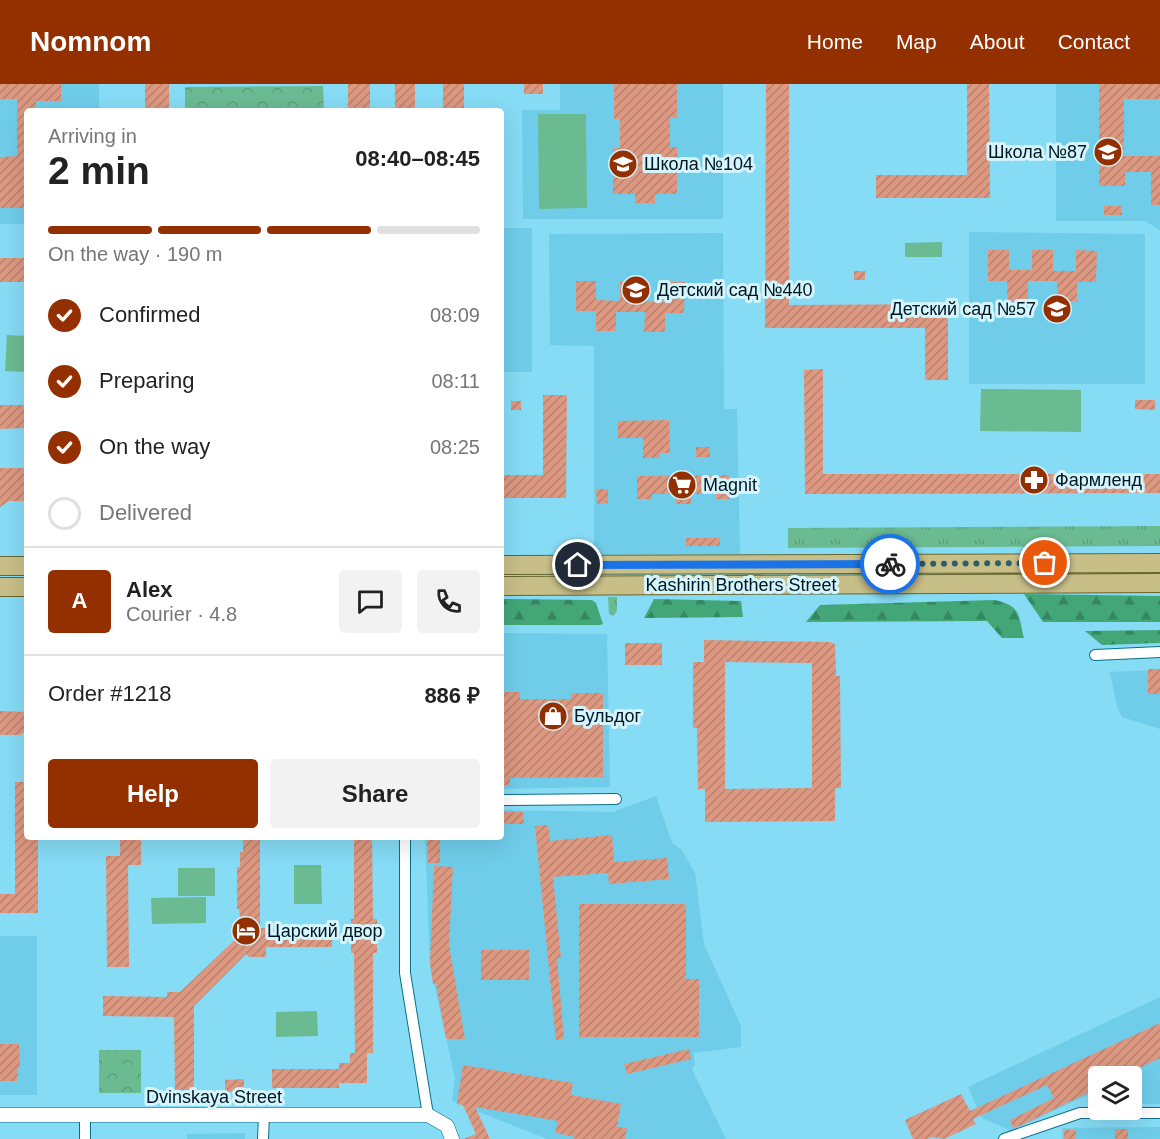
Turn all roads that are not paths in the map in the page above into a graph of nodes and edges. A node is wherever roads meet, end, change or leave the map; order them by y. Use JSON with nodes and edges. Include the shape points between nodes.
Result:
{"nodes":[{"id":1,"x":1160,"y":563,"type":"edge"},
{"id":2,"x":504,"y":565,"type":"edge"},
{"id":3,"x":0,"y":566,"type":"edge"},
{"id":4,"x":24,"y":566,"type":"edge"},
{"id":5,"x":1160,"y":584,"type":"edge"},
{"id":6,"x":24,"y":586,"type":"edge"},
{"id":7,"x":504,"y":586,"type":"edge"},
{"id":8,"x":0,"y":587,"type":"edge"},
{"id":9,"x":1160,"y":652,"type":"edge"},
{"id":10,"x":1095,"y":656,"type":"dead end"},
{"id":11,"x":616,"y":799,"type":"dead end"},
{"id":12,"x":504,"y":800,"type":"edge"},
{"id":13,"x":405,"y":840,"type":"edge"},
{"id":14,"x":1160,"y":1113,"type":"edge"},
{"id":15,"x":0,"y":1115,"type":"edge"},
{"id":16,"x":85,"y":1115,"type":"junction"},
{"id":17,"x":264,"y":1115,"type":"junction"},
{"id":18,"x":428,"y":1115,"type":"junction"},
{"id":19,"x":85,"y":1139,"type":"edge"},
{"id":20,"x":264,"y":1139,"type":"edge"},
{"id":21,"x":452,"y":1139,"type":"edge"},
{"id":22,"x":1004,"y":1139,"type":"edge"}],
"edges":[{"from":1,"to":2,"type":"main road","name":"Kashirin Brothers Street"},
{"from":3,"to":4,"type":"main road"},
{"from":5,"to":7,"type":"main road","name":"Kashirin Brothers Street"},
{"from":6,"to":8,"type":"main road"},
{"from":9,"to":10,"type":"street"},
{"from":11,"to":12,"type":"street"},
{"from":13,"to":18,"type":"street","via":[[405,973]]},
{"from":14,"to":22,"type":"street","via":[[1080,1113]]},
{"from":15,"to":16,"type":"street","name":"Dvinskaya Street"},
{"from":16,"to":17,"type":"street","name":"Dvinskaya Street"},
{"from":16,"to":19,"type":"street"},
{"from":17,"to":18,"type":"street","name":"Dvinskaya Street"},
{"from":17,"to":20,"type":"street"},
{"from":18,"to":21,"type":"street","via":[[447,1126]]}]}
